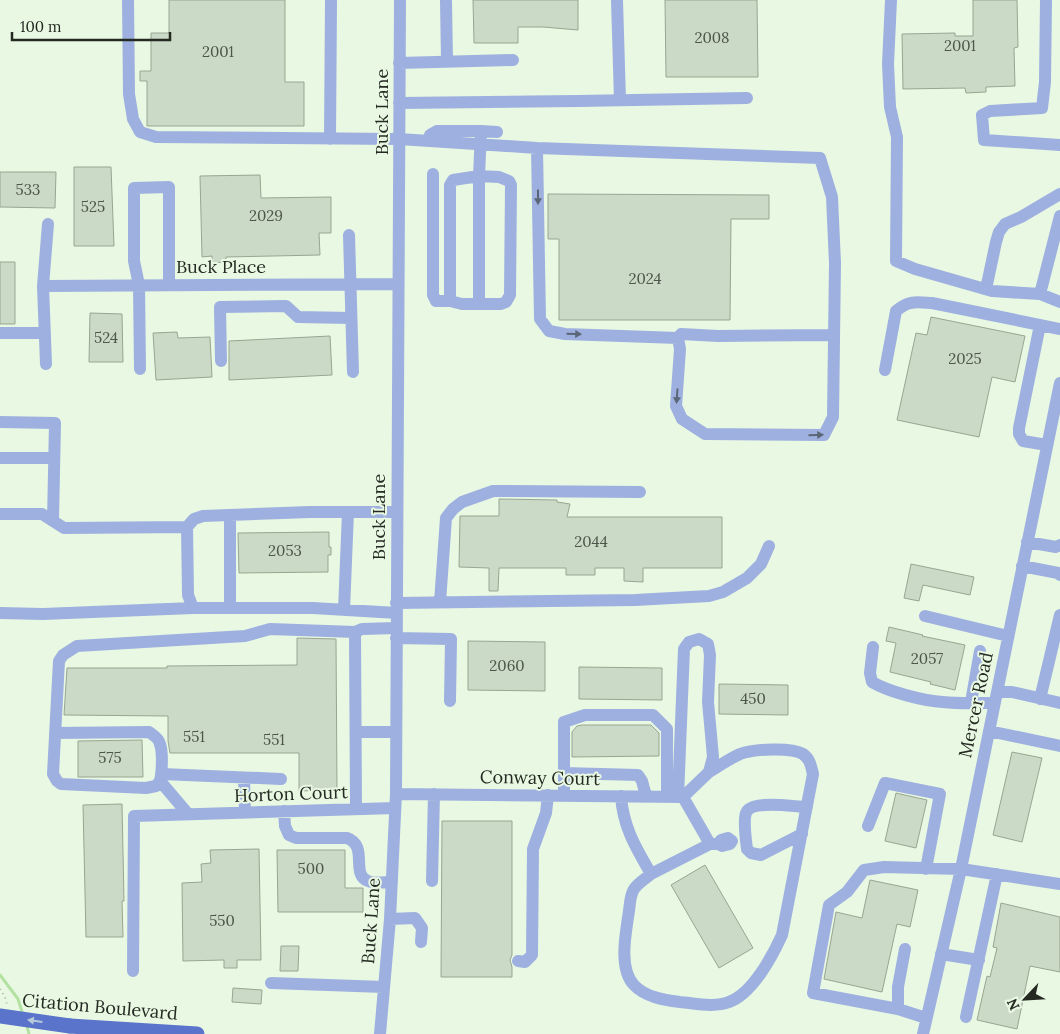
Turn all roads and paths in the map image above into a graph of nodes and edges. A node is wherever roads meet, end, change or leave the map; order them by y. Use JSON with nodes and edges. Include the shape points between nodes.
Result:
{"nodes":[{"id":1,"x":128,"y":0,"type":"edge"},
{"id":2,"x":331,"y":0,"type":"edge"},
{"id":3,"x":400,"y":0,"type":"edge"},
{"id":4,"x":446,"y":0,"type":"edge"},
{"id":5,"x":617,"y":0,"type":"edge"},
{"id":6,"x":891,"y":0,"type":"edge"},
{"id":7,"x":1046,"y":0,"type":"edge"},
{"id":8,"x":1046,"y":40,"type":"junction"},
{"id":9,"x":1060,"y":42,"type":"edge"},
{"id":10,"x":513,"y":60,"type":"dead end"},
{"id":11,"x":446,"y":62,"type":"junction"},
{"id":12,"x":399,"y":63,"type":"junction"},
{"id":13,"x":747,"y":98,"type":"dead end"},
{"id":14,"x":620,"y":100,"type":"junction"},
{"id":15,"x":399,"y":103,"type":"junction"},
{"id":16,"x":481,"y":132,"type":"junction"},
{"id":17,"x":496,"y":132,"type":"dead end"},
{"id":18,"x":330,"y":139,"type":"junction"},
{"id":19,"x":399,"y":139,"type":"junction"},
{"id":20,"x":429,"y":142,"type":"junction"},
{"id":21,"x":479,"y":145,"type":"junction"},
{"id":22,"x":1060,"y":145,"type":"edge"},
{"id":23,"x":538,"y":148,"type":"junction"},
{"id":24,"x":433,"y":174,"type":"dead end"},
{"id":25,"x":479,"y":176,"type":"junction"},
{"id":26,"x":1060,"y":194,"type":"edge"},
{"id":27,"x":1060,"y":216,"type":"edge"},
{"id":28,"x":48,"y":224,"type":"dead end"},
{"id":29,"x":349,"y":235,"type":"dead end"},
{"id":30,"x":287,"y":284,"type":"junction"},
{"id":31,"x":350,"y":284,"type":"junction"},
{"id":32,"x":398,"y":284,"type":"junction"},
{"id":33,"x":139,"y":285,"type":"junction"},
{"id":34,"x":169,"y":285,"type":"junction"},
{"id":35,"x":44,"y":286,"type":"junction"},
{"id":36,"x":986,"y":289,"type":"junction"},
{"id":37,"x":1040,"y":294,"type":"junction"},
{"id":38,"x":450,"y":301,"type":"junction"},
{"id":39,"x":1060,"y":302,"type":"edge"},
{"id":40,"x":479,"y":304,"type":"junction"},
{"id":41,"x":286,"y":306,"type":"junction"},
{"id":42,"x":351,"y":318,"type":"junction"},
{"id":43,"x":1040,"y":325,"type":"junction"},
{"id":44,"x":1060,"y":329,"type":"edge"},
{"id":45,"x":0,"y":333,"type":"edge"},
{"id":46,"x":45,"y":333,"type":"junction"},
{"id":47,"x":833,"y":335,"type":"junction"},
{"id":48,"x":678,"y":338,"type":"junction"},
{"id":49,"x":220,"y":361,"type":"dead end"},
{"id":50,"x":46,"y":364,"type":"dead end"},
{"id":51,"x":140,"y":369,"type":"dead end"},
{"id":52,"x":886,"y":370,"type":"dead end"},
{"id":53,"x":353,"y":372,"type":"dead end"},
{"id":54,"x":1060,"y":382,"type":"edge"},
{"id":55,"x":0,"y":422,"type":"edge"},
{"id":56,"x":1056,"y":425,"type":"edge"},
{"id":57,"x":1047,"y":445,"type":"junction"},
{"id":58,"x":0,"y":458,"type":"edge"},
{"id":59,"x":54,"y":458,"type":"junction"},
{"id":60,"x":640,"y":492,"type":"dead end"},
{"id":61,"x":348,"y":512,"type":"junction"},
{"id":62,"x":397,"y":512,"type":"junction"},
{"id":63,"x":0,"y":514,"type":"edge"},
{"id":64,"x":230,"y":515,"type":"junction"},
{"id":65,"x":53,"y":521,"type":"junction"},
{"id":66,"x":187,"y":527,"type":"junction"},
{"id":67,"x":1027,"y":542,"type":"junction"},
{"id":68,"x":1060,"y":545,"type":"edge"},
{"id":69,"x":769,"y":546,"type":"dead end"},
{"id":70,"x":1022,"y":566,"type":"junction"},
{"id":71,"x":1060,"y":575,"type":"edge"},
{"id":72,"x":440,"y":602,"type":"junction"},
{"id":73,"x":193,"y":608,"type":"junction"},
{"id":74,"x":230,"y":608,"type":"junction"},
{"id":75,"x":396,"y":608,"type":"junction"},
{"id":76,"x":344,"y":610,"type":"junction"},
{"id":77,"x":0,"y":613,"type":"edge"},
{"id":78,"x":1060,"y":615,"type":"edge"},
{"id":79,"x":925,"y":616,"type":"dead end"},
{"id":80,"x":355,"y":632,"type":"junction"},
{"id":81,"x":396,"y":633,"type":"junction"},
{"id":82,"x":1008,"y":636,"type":"junction"},
{"id":83,"x":873,"y":647,"type":"dead end"},
{"id":84,"x":980,"y":651,"type":"dead end"},
{"id":85,"x":996,"y":698,"type":"junction"},
{"id":86,"x":1040,"y":699,"type":"junction"},
{"id":87,"x":450,"y":700,"type":"dead end"},
{"id":88,"x":971,"y":702,"type":"junction"},
{"id":89,"x":1060,"y":704,"type":"edge"},
{"id":90,"x":989,"y":731,"type":"junction"},
{"id":91,"x":356,"y":732,"type":"junction"},
{"id":92,"x":396,"y":732,"type":"junction"},
{"id":93,"x":55,"y":733,"type":"junction"},
{"id":94,"x":1060,"y":746,"type":"edge"},
{"id":95,"x":709,"y":772,"type":"junction"},
{"id":96,"x":564,"y":773,"type":"junction"},
{"id":97,"x":161,"y":777,"type":"junction"},
{"id":98,"x":244,"y":778,"type":"junction"},
{"id":99,"x":281,"y":779,"type":"dead end"},
{"id":100,"x":396,"y":794,"type":"junction"},
{"id":101,"x":434,"y":794,"type":"junction"},
{"id":102,"x":548,"y":796,"type":"junction"},
{"id":103,"x":564,"y":796,"type":"junction"},
{"id":104,"x":620,"y":796,"type":"junction"},
{"id":105,"x":646,"y":796,"type":"junction"},
{"id":106,"x":676,"y":797,"type":"junction"},
{"id":107,"x":807,"y":807,"type":"junction"},
{"id":108,"x":395,"y":808,"type":"junction"},
{"id":109,"x":356,"y":809,"type":"junction"},
{"id":110,"x":284,"y":811,"type":"junction"},
{"id":111,"x":246,"y":812,"type":"junction"},
{"id":112,"x":188,"y":814,"type":"junction"},
{"id":113,"x":868,"y":826,"type":"dead end"},
{"id":114,"x":802,"y":834,"type":"junction"},
{"id":115,"x":746,"y":838,"type":"junction"},
{"id":116,"x":714,"y":844,"type":"junction"},
{"id":117,"x":926,"y":869,"type":"junction"},
{"id":118,"x":960,"y":869,"type":"junction"},
{"id":119,"x":651,"y":874,"type":"junction"},
{"id":120,"x":997,"y":874,"type":"junction"},
{"id":121,"x":432,"y":881,"type":"dead end"},
{"id":122,"x":392,"y":882,"type":"junction"},
{"id":123,"x":1060,"y":884,"type":"edge"},
{"id":124,"x":390,"y":919,"type":"junction"},
{"id":125,"x":421,"y":942,"type":"dead end"},
{"id":126,"x":906,"y":948,"type":"dead end"},
{"id":127,"x":941,"y":954,"type":"junction"},
{"id":128,"x":979,"y":960,"type":"junction"},
{"id":129,"x":518,"y":962,"type":"dead end"},
{"id":130,"x":133,"y":971,"type":"dead end"},
{"id":131,"x":271,"y":983,"type":"dead end"},
{"id":132,"x":384,"y":988,"type":"junction"},
{"id":133,"x":898,"y":1009,"type":"junction"},
{"id":134,"x":0,"y":1016,"type":"edge"},
{"id":135,"x":966,"y":1017,"type":"dead end"},
{"id":136,"x":926,"y":1018,"type":"junction"},
{"id":137,"x":197,"y":1034,"type":"edge"},
{"id":138,"x":380,"y":1034,"type":"edge"},
{"id":139,"x":923,"y":1034,"type":"edge"}],
"edges":[{"from":1,"to":18,"type":"street","via":[[129,94],[133,119],[140,132],[156,137]]},
{"from":2,"to":18,"type":"street"},
{"from":3,"to":12,"type":"street","name":"Buck Lane"},
{"from":4,"to":11,"type":"street"},
{"from":5,"to":14,"type":"street"},
{"from":6,"to":36,"type":"street","via":[[888,64],[890,107],[897,137],[896,261]]},
{"from":7,"to":8,"type":"street"},
{"from":8,"to":9,"type":"street"},
{"from":8,"to":22,"type":"street","via":[[1042,108],[990,111],[982,115],[984,140]]},
{"from":10,"to":11,"type":"street"},
{"from":11,"to":12,"type":"street"},
{"from":12,"to":15,"type":"street","name":"Buck Lane"},
{"from":13,"to":14,"type":"street"},
{"from":14,"to":15,"type":"street"},
{"from":15,"to":19,"type":"street","name":"Buck Lane"},
{"from":16,"to":17,"type":"street"},
{"from":16,"to":20,"type":"street","via":[[436,131],[430,135]]},
{"from":16,"to":21,"type":"street"},
{"from":18,"to":19,"type":"street"},
{"from":19,"to":20,"type":"street"},
{"from":19,"to":32,"type":"street","name":"Buck Lane"},
{"from":20,"to":21,"type":"street"},
{"from":21,"to":23,"type":"street"},
{"from":21,"to":25,"type":"street"},
{"from":23,"to":47,"type":"street","via":[[820,158],[832,197],[835,263]]},
{"from":23,"to":48,"type":"street","one_way":true,"via":[[540,319],[549,331],[565,334]]},
{"from":24,"to":38,"type":"street","via":[[433,295],[436,300]]},
{"from":25,"to":38,"type":"street","via":[[453,180],[450,185]]},
{"from":25,"to":40,"type":"street"},
{"from":25,"to":40,"type":"street","via":[[499,177],[511,185],[510,295],[501,304]]},
{"from":26,"to":36,"type":"street","via":[[1005,224],[996,242]]},
{"from":27,"to":37,"type":"street"},
{"from":28,"to":35,"type":"street"},
{"from":29,"to":31,"type":"street"},
{"from":30,"to":31,"type":"street","name":"Buck Place"},
{"from":30,"to":34,"type":"street","name":"Buck Place"},
{"from":30,"to":41,"type":"street"},
{"from":31,"to":32,"type":"street","name":"Buck Place"},
{"from":31,"to":42,"type":"street"},
{"from":32,"to":62,"type":"street","name":"Buck Lane"},
{"from":33,"to":34,"type":"street","name":"Buck Place"},
{"from":33,"to":34,"type":"street","via":[[134,261],[134,188],[169,187]]},
{"from":33,"to":35,"type":"street","name":"Buck Place"},
{"from":33,"to":51,"type":"street"},
{"from":35,"to":46,"type":"street"},
{"from":36,"to":37,"type":"street"},
{"from":37,"to":39,"type":"street"},
{"from":38,"to":40,"type":"street"},
{"from":41,"to":42,"type":"street","via":[[298,317]]},
{"from":41,"to":49,"type":"street","via":[[220,307]]},
{"from":42,"to":53,"type":"street"},
{"from":43,"to":44,"type":"street"},
{"from":43,"to":52,"type":"street","via":[[932,303],[904,304],[896,311]]},
{"from":43,"to":57,"type":"street","via":[[1018,428],[1023,441]]},
{"from":45,"to":46,"type":"street"},
{"from":46,"to":50,"type":"street"},
{"from":47,"to":48,"type":"street","via":[[681,334]]},
{"from":48,"to":47,"type":"street","one_way":true,"via":[[676,406],[682,419],[705,434],[824,435],[833,417]]},
{"from":54,"to":56,"type":"street","name":"Mercer Road"},
{"from":55,"to":59,"type":"street","via":[[55,423]]},
{"from":56,"to":57,"type":"street","name":"Mercer Road"},
{"from":57,"to":67,"type":"street","name":"Mercer Road"},
{"from":58,"to":59,"type":"street"},
{"from":59,"to":65,"type":"street"},
{"from":60,"to":72,"type":"street","via":[[493,491],[462,502],[446,518]]},
{"from":61,"to":62,"type":"street"},
{"from":61,"to":64,"type":"street"},
{"from":61,"to":76,"type":"street"},
{"from":62,"to":75,"type":"street","name":"Buck Lane"},
{"from":63,"to":65,"type":"street","via":[[42,514]]},
{"from":64,"to":66,"type":"street","via":[[203,516],[194,519]]},
{"from":64,"to":74,"type":"street"},
{"from":65,"to":66,"type":"street","via":[[64,528]]},
{"from":66,"to":73,"type":"street","via":[[188,595]]},
{"from":67,"to":68,"type":"street"},
{"from":67,"to":70,"type":"street","name":"Mercer Road"},
{"from":69,"to":72,"type":"street","via":[[761,564],[747,578],[709,596]]},
{"from":70,"to":71,"type":"street"},
{"from":70,"to":82,"type":"street","name":"Mercer Road"},
{"from":72,"to":75,"type":"street"},
{"from":73,"to":74,"type":"street"},
{"from":73,"to":77,"type":"street"},
{"from":74,"to":76,"type":"street"},
{"from":75,"to":76,"type":"street"},
{"from":75,"to":81,"type":"street","name":"Buck Lane"},
{"from":78,"to":86,"type":"street"},
{"from":79,"to":82,"type":"street"},
{"from":80,"to":81,"type":"street","via":[[362,629]]},
{"from":80,"to":91,"type":"street"},
{"from":80,"to":93,"type":"street","via":[[270,629],[245,636],[76,646],[59,660]]},
{"from":81,"to":87,"type":"street","via":[[452,639]]},
{"from":81,"to":92,"type":"street","name":"Buck Lane"},
{"from":82,"to":85,"type":"street","name":"Mercer Road"},
{"from":83,"to":88,"type":"street","via":[[872,682],[898,693],[943,702]]},
{"from":84,"to":88,"type":"street"},
{"from":85,"to":86,"type":"street","via":[[1012,692]]},
{"from":85,"to":88,"type":"street"},
{"from":85,"to":90,"type":"street","name":"Mercer Road"},
{"from":86,"to":89,"type":"street"},
{"from":90,"to":94,"type":"street"},
{"from":90,"to":118,"type":"street","name":"Mercer Road"},
{"from":91,"to":92,"type":"street"},
{"from":91,"to":109,"type":"street"},
{"from":92,"to":100,"type":"street","name":"Buck Lane"},
{"from":93,"to":97,"type":"street","via":[[149,732],[160,743]]},
{"from":93,"to":97,"type":"street","via":[[53,774],[61,784],[146,788],[156,786]]},
{"from":95,"to":106,"type":"street"},
{"from":95,"to":106,"type":"street","via":[[713,757],[708,702],[710,655],[708,644],[698,639],[689,642],[684,649]]},
{"from":95,"to":107,"type":"street","via":[[742,753],[760,750],[802,753],[810,761],[813,774]]},
{"from":96,"to":103,"type":"street"},
{"from":96,"to":105,"type":"street","via":[[638,775]]},
{"from":96,"to":106,"type":"street","via":[[564,722],[585,715],[653,715],[668,729]]},
{"from":97,"to":98,"type":"street"},
{"from":97,"to":112,"type":"street"},
{"from":98,"to":99,"type":"street"},
{"from":98,"to":111,"type":"street"},
{"from":100,"to":101,"type":"street","name":"Conway Court"},
{"from":100,"to":108,"type":"street","name":"Buck Lane"},
{"from":101,"to":102,"type":"street","name":"Conway Court"},
{"from":101,"to":121,"type":"street"},
{"from":102,"to":103,"type":"street","name":"Conway Court"},
{"from":102,"to":129,"type":"street","via":[[546,813],[533,849],[532,955],[526,962]]},
{"from":103,"to":104,"type":"street","name":"Conway Court"},
{"from":104,"to":105,"type":"street","name":"Conway Court"},
{"from":104,"to":119,"type":"street","via":[[628,832]]},
{"from":105,"to":106,"type":"street","name":"Conway Court"},
{"from":106,"to":116,"type":"street"},
{"from":107,"to":114,"type":"street"},
{"from":107,"to":115,"type":"street","via":[[751,807],[745,815]]},
{"from":108,"to":109,"type":"street","name":"Horton Court"},
{"from":108,"to":122,"type":"street","name":"Buck Lane"},
{"from":109,"to":110,"type":"street","name":"Horton Court"},
{"from":110,"to":111,"type":"street","name":"Horton Court"},
{"from":110,"to":122,"type":"street","via":[[288,835],[353,840],[358,848],[362,877],[369,882]]},
{"from":111,"to":112,"type":"street","name":"Horton Court"},
{"from":112,"to":130,"type":"street","name":"Horton Court","via":[[134,816]]},
{"from":113,"to":117,"type":"street","via":[[885,784],[940,794]]},
{"from":114,"to":115,"type":"street","via":[[757,855],[747,849]]},
{"from":114,"to":119,"type":"street","via":[[782,935],[774,953],[760,975],[741,994],[718,1005],[653,996],[632,983],[624,950],[632,894]]},
{"from":115,"to":116,"type":"street","via":[[722,846]]},
{"from":116,"to":119,"type":"street"},
{"from":117,"to":118,"type":"street"},
{"from":117,"to":133,"type":"street","via":[[884,867],[864,870],[846,892],[829,905],[813,993]]},
{"from":118,"to":120,"type":"street"},
{"from":118,"to":127,"type":"street","name":"Mercer Road"},
{"from":120,"to":123,"type":"street"},
{"from":120,"to":128,"type":"street"},
{"from":122,"to":124,"type":"street","name":"Buck Lane"},
{"from":124,"to":125,"type":"street","via":[[415,918],[422,928]]},
{"from":124,"to":132,"type":"street","name":"Buck Lane"},
{"from":126,"to":133,"type":"street","via":[[898,987]]},
{"from":127,"to":128,"type":"street"},
{"from":127,"to":136,"type":"street","name":"Mercer Road"},
{"from":128,"to":135,"type":"street"},
{"from":131,"to":132,"type":"street"},
{"from":132,"to":138,"type":"street","name":"Buck Lane"},
{"from":133,"to":136,"type":"street"},
{"from":137,"to":134,"type":"main road","name":"Citation Boulevard","one_way":true,"bridge":true,"via":[[70,1026]]},
{"from":136,"to":139,"type":"street","name":"Mercer Road"}]}
